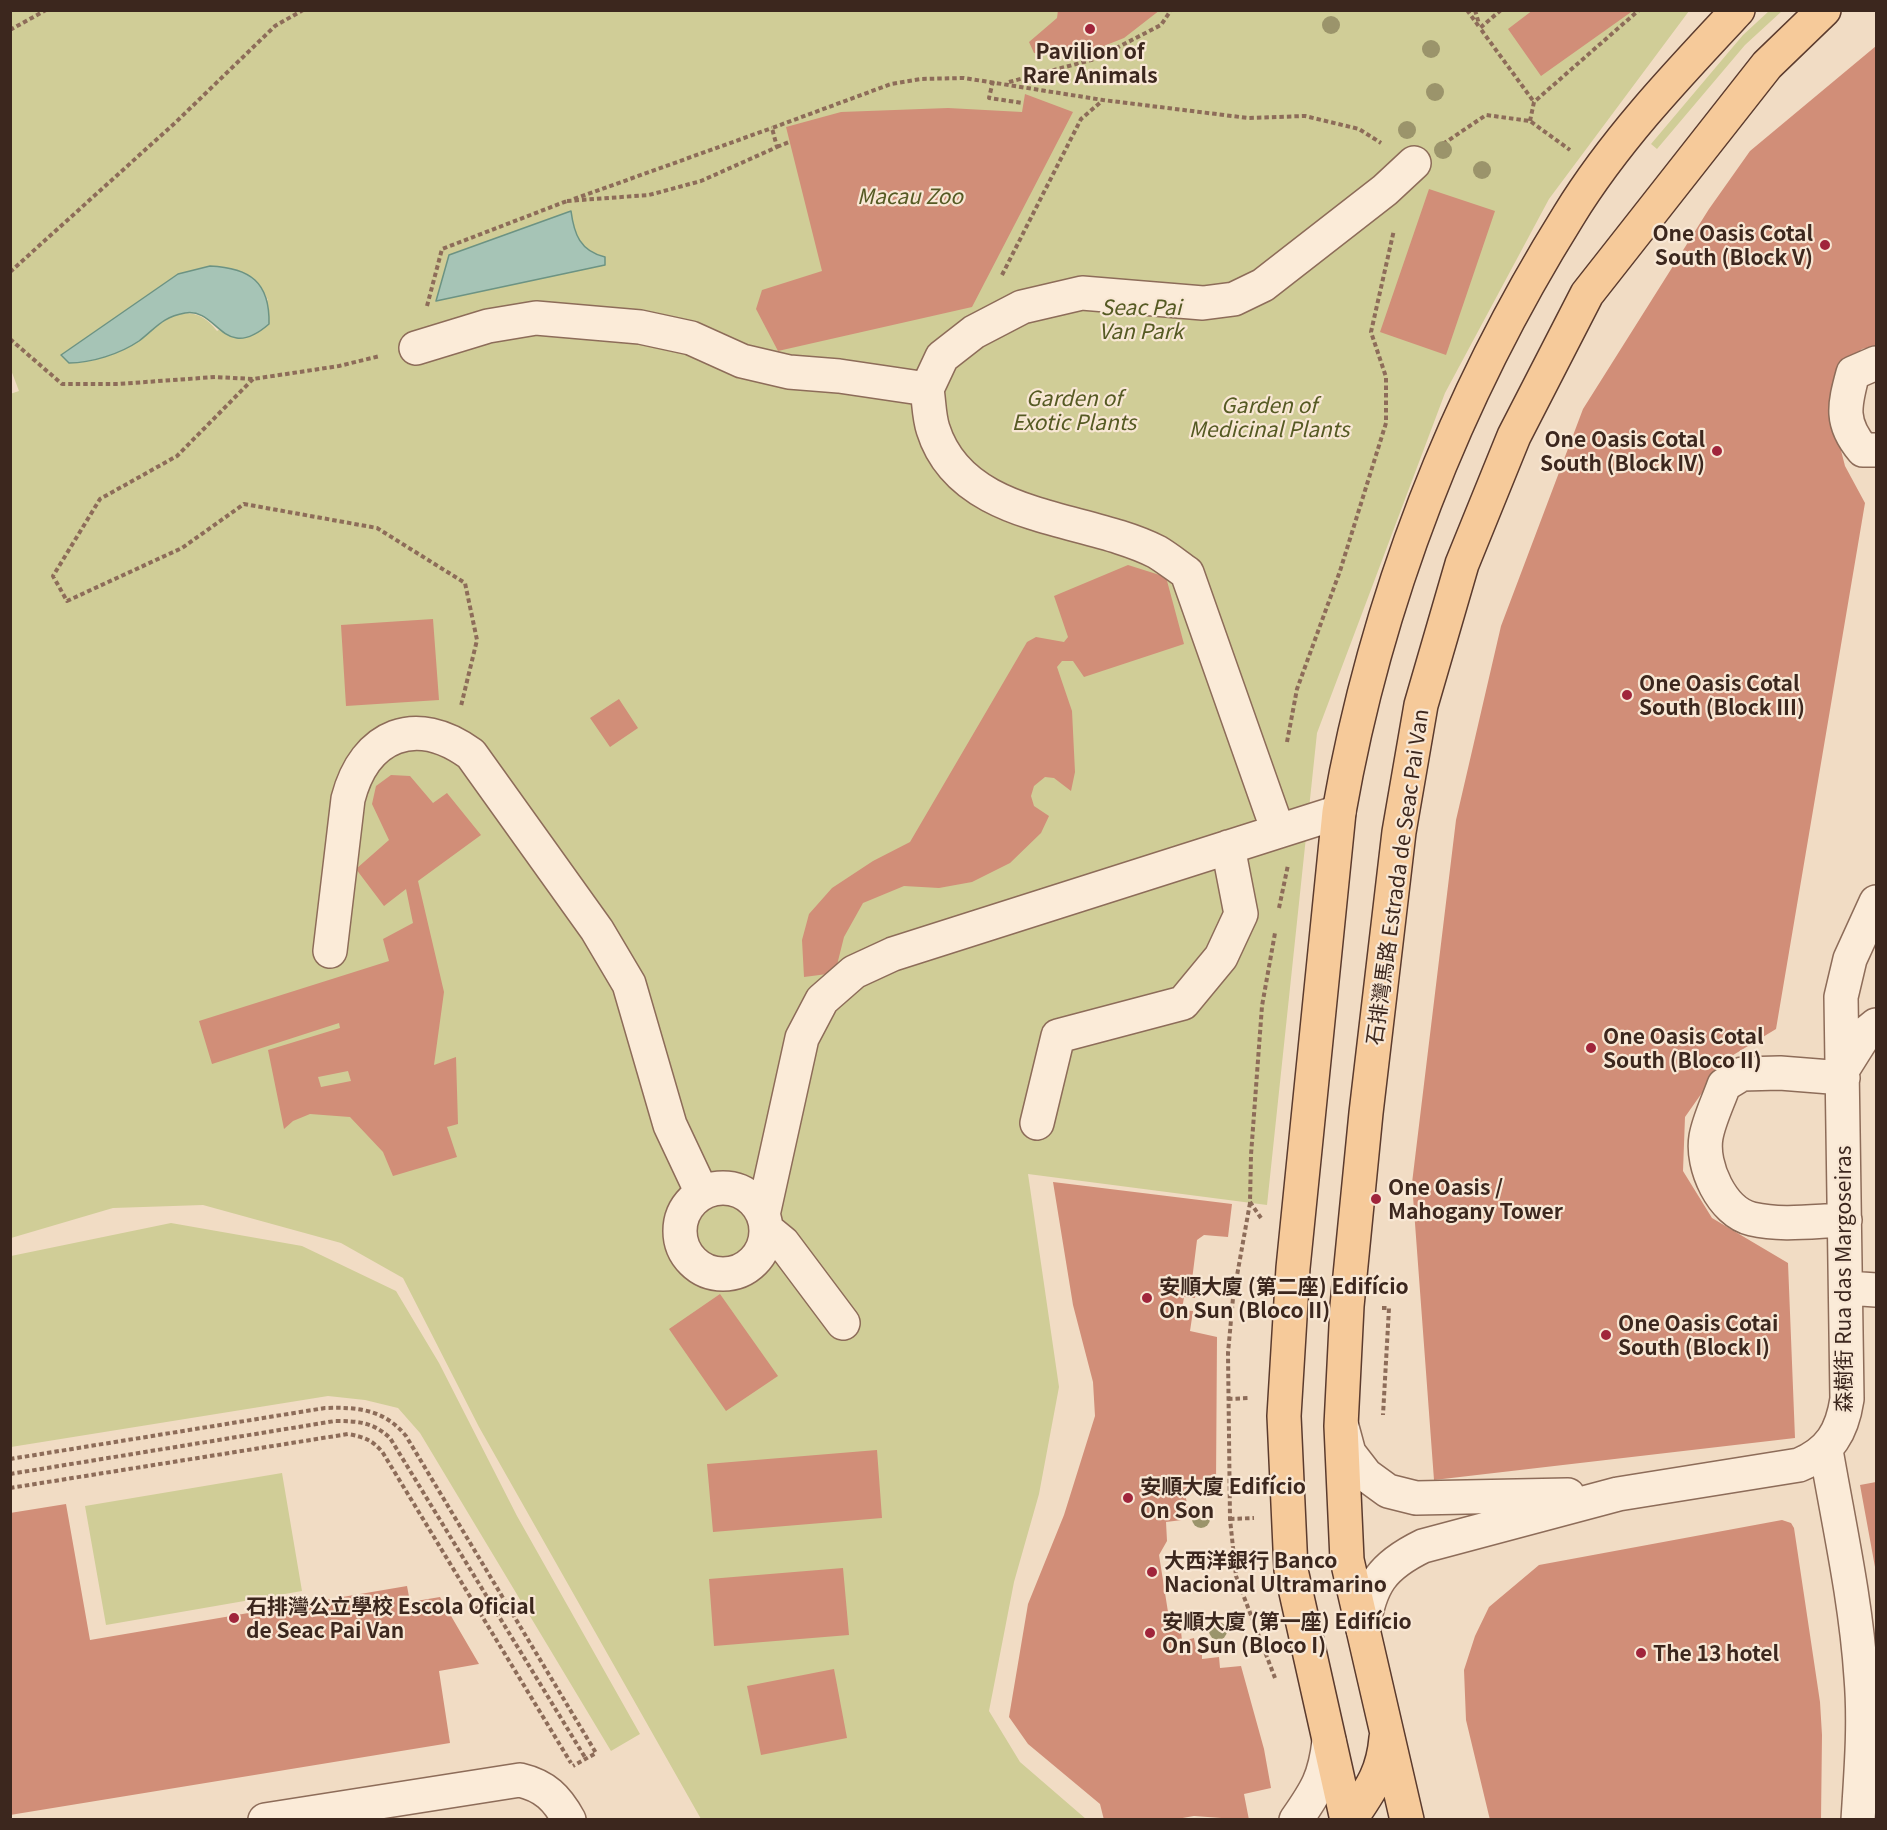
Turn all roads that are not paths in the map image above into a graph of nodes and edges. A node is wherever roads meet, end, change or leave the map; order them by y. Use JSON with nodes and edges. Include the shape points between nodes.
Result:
{"nodes":[{"id":1,"x":1738,"y":10,"type":"edge"},
{"id":2,"x":1824,"y":10,"type":"edge"},
{"id":3,"x":1414,"y":164,"type":"road end"},
{"id":4,"x":416,"y":348,"type":"road end"},
{"id":5,"x":1876,"y":363,"type":"edge"},
{"id":6,"x":927,"y":388,"type":"junction"},
{"id":7,"x":1876,"y":450,"type":"edge"},
{"id":8,"x":1339,"y":812,"type":"junction"},
{"id":9,"x":1287,"y":828,"type":"junction"},
{"id":10,"x":1228,"y":847,"type":"junction"},
{"id":11,"x":1876,"y":902,"type":"edge"},
{"id":12,"x":330,"y":951,"type":"dead end"},
{"id":13,"x":1876,"y":1025,"type":"edge"},
{"id":14,"x":1843,"y":1073,"type":"junction"},
{"id":15,"x":1036,"y":1123,"type":"dead end"},
{"id":16,"x":702,"y":1193,"type":"junction"},
{"id":17,"x":1845,"y":1220,"type":"junction"},
{"id":18,"x":765,"y":1222,"type":"junction"},
{"id":19,"x":1862,"y":1289,"type":"edge"},
{"id":20,"x":843,"y":1323,"type":"dead end"},
{"id":21,"x":1341,"y":1426,"type":"junction"},
{"id":22,"x":1826,"y":1450,"type":"junction"},
{"id":23,"x":1618,"y":1494,"type":"junction"},
{"id":24,"x":1363,"y":1629,"type":"junction"},
{"id":25,"x":1386,"y":1734,"type":"junction"},
{"id":26,"x":1329,"y":1741,"type":"junction"},
{"id":27,"x":265,"y":1820,"type":"edge"},
{"id":28,"x":569,"y":1820,"type":"edge"},
{"id":29,"x":1296,"y":1820,"type":"edge"},
{"id":30,"x":1349,"y":1820,"type":"edge"},
{"id":31,"x":1407,"y":1820,"type":"edge"},
{"id":32,"x":1858,"y":1820,"type":"edge"}],
"edges":[{"from":1,"to":8,"type":"main road","via":[[1692,58],[1599,173],[1570,213],[1495,342],[1424,500],[1352,737]]},
{"from":2,"to":21,"type":"main road","name":"石排灣馬路 Estrada de Seac Pai Van","via":[[1767,65],[1587,294],[1514,436],[1462,564],[1421,705],[1399,832],[1347,1306]]},
{"from":3,"to":6,"type":"street","via":[[1263,285],[1234,299],[1203,303],[1082,293],[1022,307],[974,332],[942,357]]},
{"from":4,"to":6,"type":"street","via":[[488,326],[536,318],[640,327],[691,338],[742,362],[789,372]]},
{"from":5,"to":7,"type":"street","via":[[1853,374],[1845,404],[1849,434],[1863,450]]},
{"from":6,"to":9,"type":"street","via":[[934,430],[953,466],[983,493],[1026,511],[1157,552],[1187,573]]},
{"from":8,"to":9,"type":"street"},
{"from":8,"to":26,"type":"main road","via":[[1292,1280],[1284,1416],[1291,1570]]},
{"from":9,"to":10,"type":"street"},
{"from":10,"to":15,"type":"street","via":[[1241,914],[1221,957],[1183,1004],[1058,1036]]},
{"from":10,"to":18,"type":"street","via":[[893,954],[854,972],[822,1000],[802,1038]]},
{"from":11,"to":14,"type":"street","name":"森樹街 Rua das Margoseiras","via":[[1850,959],[1843,986]]},
{"from":12,"to":16,"type":"street","via":[[354,776],[368,755],[386,741],[408,734],[431,734],[453,741],[471,754],[597,930],[629,984],[670,1125]]},
{"from":13,"to":14,"type":"street","via":[[1864,1034]]},
{"from":14,"to":17,"type":"street","name":"森樹街 Rua das Margoseiras"},
{"from":14,"to":17,"type":"street","via":[[1742,1074],[1724,1085],[1705,1139],[1710,1173],[1722,1199],[1750,1219]]},
{"from":16,"to":18,"type":"street","via":[[730,1188],[750,1198]]},
{"from":16,"to":18,"type":"street","via":[[690,1203],[680,1229],[682,1244],[697,1265],[716,1273],[737,1271],[758,1255]]},
{"from":17,"to":19,"type":"street","name":"森樹街 Rua das Margoseiras"},
{"from":18,"to":20,"type":"street"},
{"from":19,"to":22,"type":"street","name":"森樹街 Rua das Margoseiras","via":[[1846,1408],[1840,1430]]},
{"from":21,"to":23,"type":"street","via":[[1349,1453],[1366,1475],[1388,1491],[1416,1498]]},
{"from":21,"to":24,"type":"main road","name":"石排灣馬路 Estrada de Seac Pai Van","via":[[1347,1560]]},
{"from":22,"to":23,"type":"street","via":[[1812,1460],[1788,1468]]},
{"from":22,"to":32,"type":"street","via":[[1862,1678]]},
{"from":23,"to":24,"type":"street","via":[[1423,1546],[1399,1558],[1380,1576],[1367,1601]]},
{"from":24,"to":25,"type":"main road","name":"石排灣馬路 Estrada de Seac Pai Van"},
{"from":25,"to":30,"type":"main road","via":[[1384,1762]]},
{"from":25,"to":31,"type":"main road","name":"石排灣馬路 Estrada de Seac Pai Van"},
{"from":26,"to":29,"type":"street","via":[[1326,1769]]},
{"from":26,"to":30,"type":"main road"},
{"from":27,"to":28,"type":"street","via":[[512,1780],[537,1785],[558,1801]]}]}
